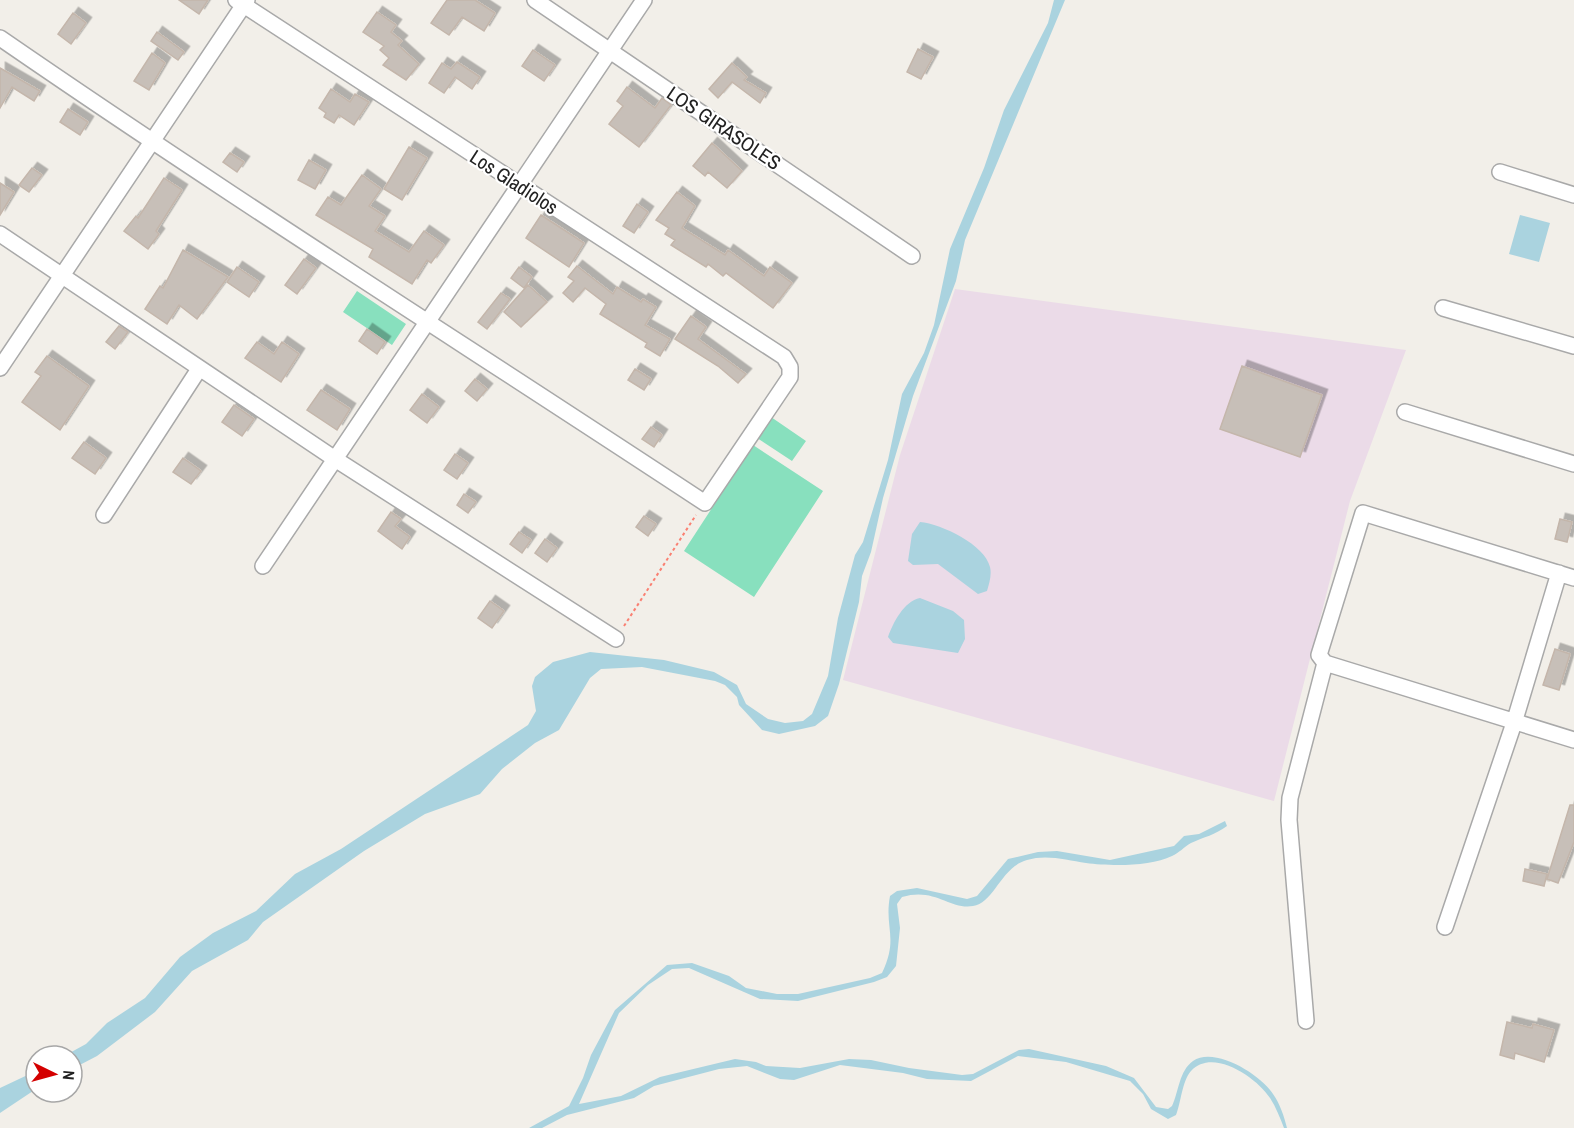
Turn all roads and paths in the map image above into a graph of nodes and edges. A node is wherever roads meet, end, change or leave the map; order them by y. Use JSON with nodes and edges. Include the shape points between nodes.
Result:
{"nodes":[{"id":1,"x":535,"y":0,"type":"edge"},
{"id":2,"x":644,"y":0,"type":"edge"},
{"id":3,"x":242,"y":2,"type":"edge"},
{"id":4,"x":0,"y":38,"type":"edge"},
{"id":5,"x":610,"y":51,"type":"junction"},
{"id":6,"x":150,"y":141,"type":"junction"},
{"id":7,"x":1500,"y":172,"type":"dead end"},
{"id":8,"x":519,"y":185,"type":"junction"},
{"id":9,"x":1574,"y":195,"type":"edge"},
{"id":10,"x":0,"y":234,"type":"edge"},
{"id":11,"x":912,"y":256,"type":"dead end"},
{"id":12,"x":62,"y":274,"type":"junction"},
{"id":13,"x":1443,"y":308,"type":"dead end"},
{"id":14,"x":428,"y":320,"type":"junction"},
{"id":15,"x":1574,"y":346,"type":"edge"},
{"id":16,"x":0,"y":368,"type":"edge"},
{"id":17,"x":198,"y":369,"type":"junction"},
{"id":18,"x":1406,"y":412,"type":"dead end"},
{"id":19,"x":335,"y":459,"type":"junction"},
{"id":20,"x":1574,"y":464,"type":"edge"},
{"id":21,"x":705,"y":503,"type":"junction"},
{"id":22,"x":104,"y":515,"type":"dead end"},
{"id":23,"x":263,"y":566,"type":"dead end"},
{"id":24,"x":1559,"y":573,"type":"junction"},
{"id":25,"x":1574,"y":578,"type":"edge"},
{"id":26,"x":616,"y":639,"type":"joint"},
{"id":27,"x":1325,"y":663,"type":"junction"},
{"id":28,"x":1514,"y":723,"type":"junction"},
{"id":29,"x":1574,"y":740,"type":"edge"},
{"id":30,"x":1445,"y":927,"type":"dead end"},
{"id":31,"x":1306,"y":1021,"type":"dead end"}],
"edges":[{"from":1,"to":5,"type":"street","name":"LOS GIRASOLES"},
{"from":2,"to":5,"type":"street"},
{"from":3,"to":6,"type":"street"},
{"from":3,"to":8,"type":"street","name":"Los Gladiolos"},
{"from":4,"to":6,"type":"street"},
{"from":5,"to":8,"type":"street"},
{"from":5,"to":11,"type":"street","name":"LOS GIRASOLES"},
{"from":6,"to":12,"type":"street"},
{"from":6,"to":14,"type":"street"},
{"from":7,"to":9,"type":"street"},
{"from":8,"to":14,"type":"street"},
{"from":8,"to":21,"type":"street","name":"Los Gladiolos","via":[[784,357],[790,367],[790,377]]},
{"from":10,"to":12,"type":"street"},
{"from":12,"to":16,"type":"street"},
{"from":12,"to":17,"type":"street"},
{"from":13,"to":15,"type":"street"},
{"from":14,"to":19,"type":"street"},
{"from":14,"to":21,"type":"street"},
{"from":17,"to":19,"type":"street"},
{"from":17,"to":22,"type":"street"},
{"from":18,"to":20,"type":"street"},
{"from":19,"to":23,"type":"street"},
{"from":19,"to":26,"type":"street"},
{"from":21,"to":26,"type":"path"},
{"from":24,"to":25,"type":"street"},
{"from":24,"to":27,"type":"street","via":[[1363,513],[1319,655]]},
{"from":24,"to":28,"type":"street"},
{"from":27,"to":28,"type":"street"},
{"from":27,"to":31,"type":"street","via":[[1290,798]]},
{"from":28,"to":29,"type":"street"},
{"from":28,"to":30,"type":"street"}]}
